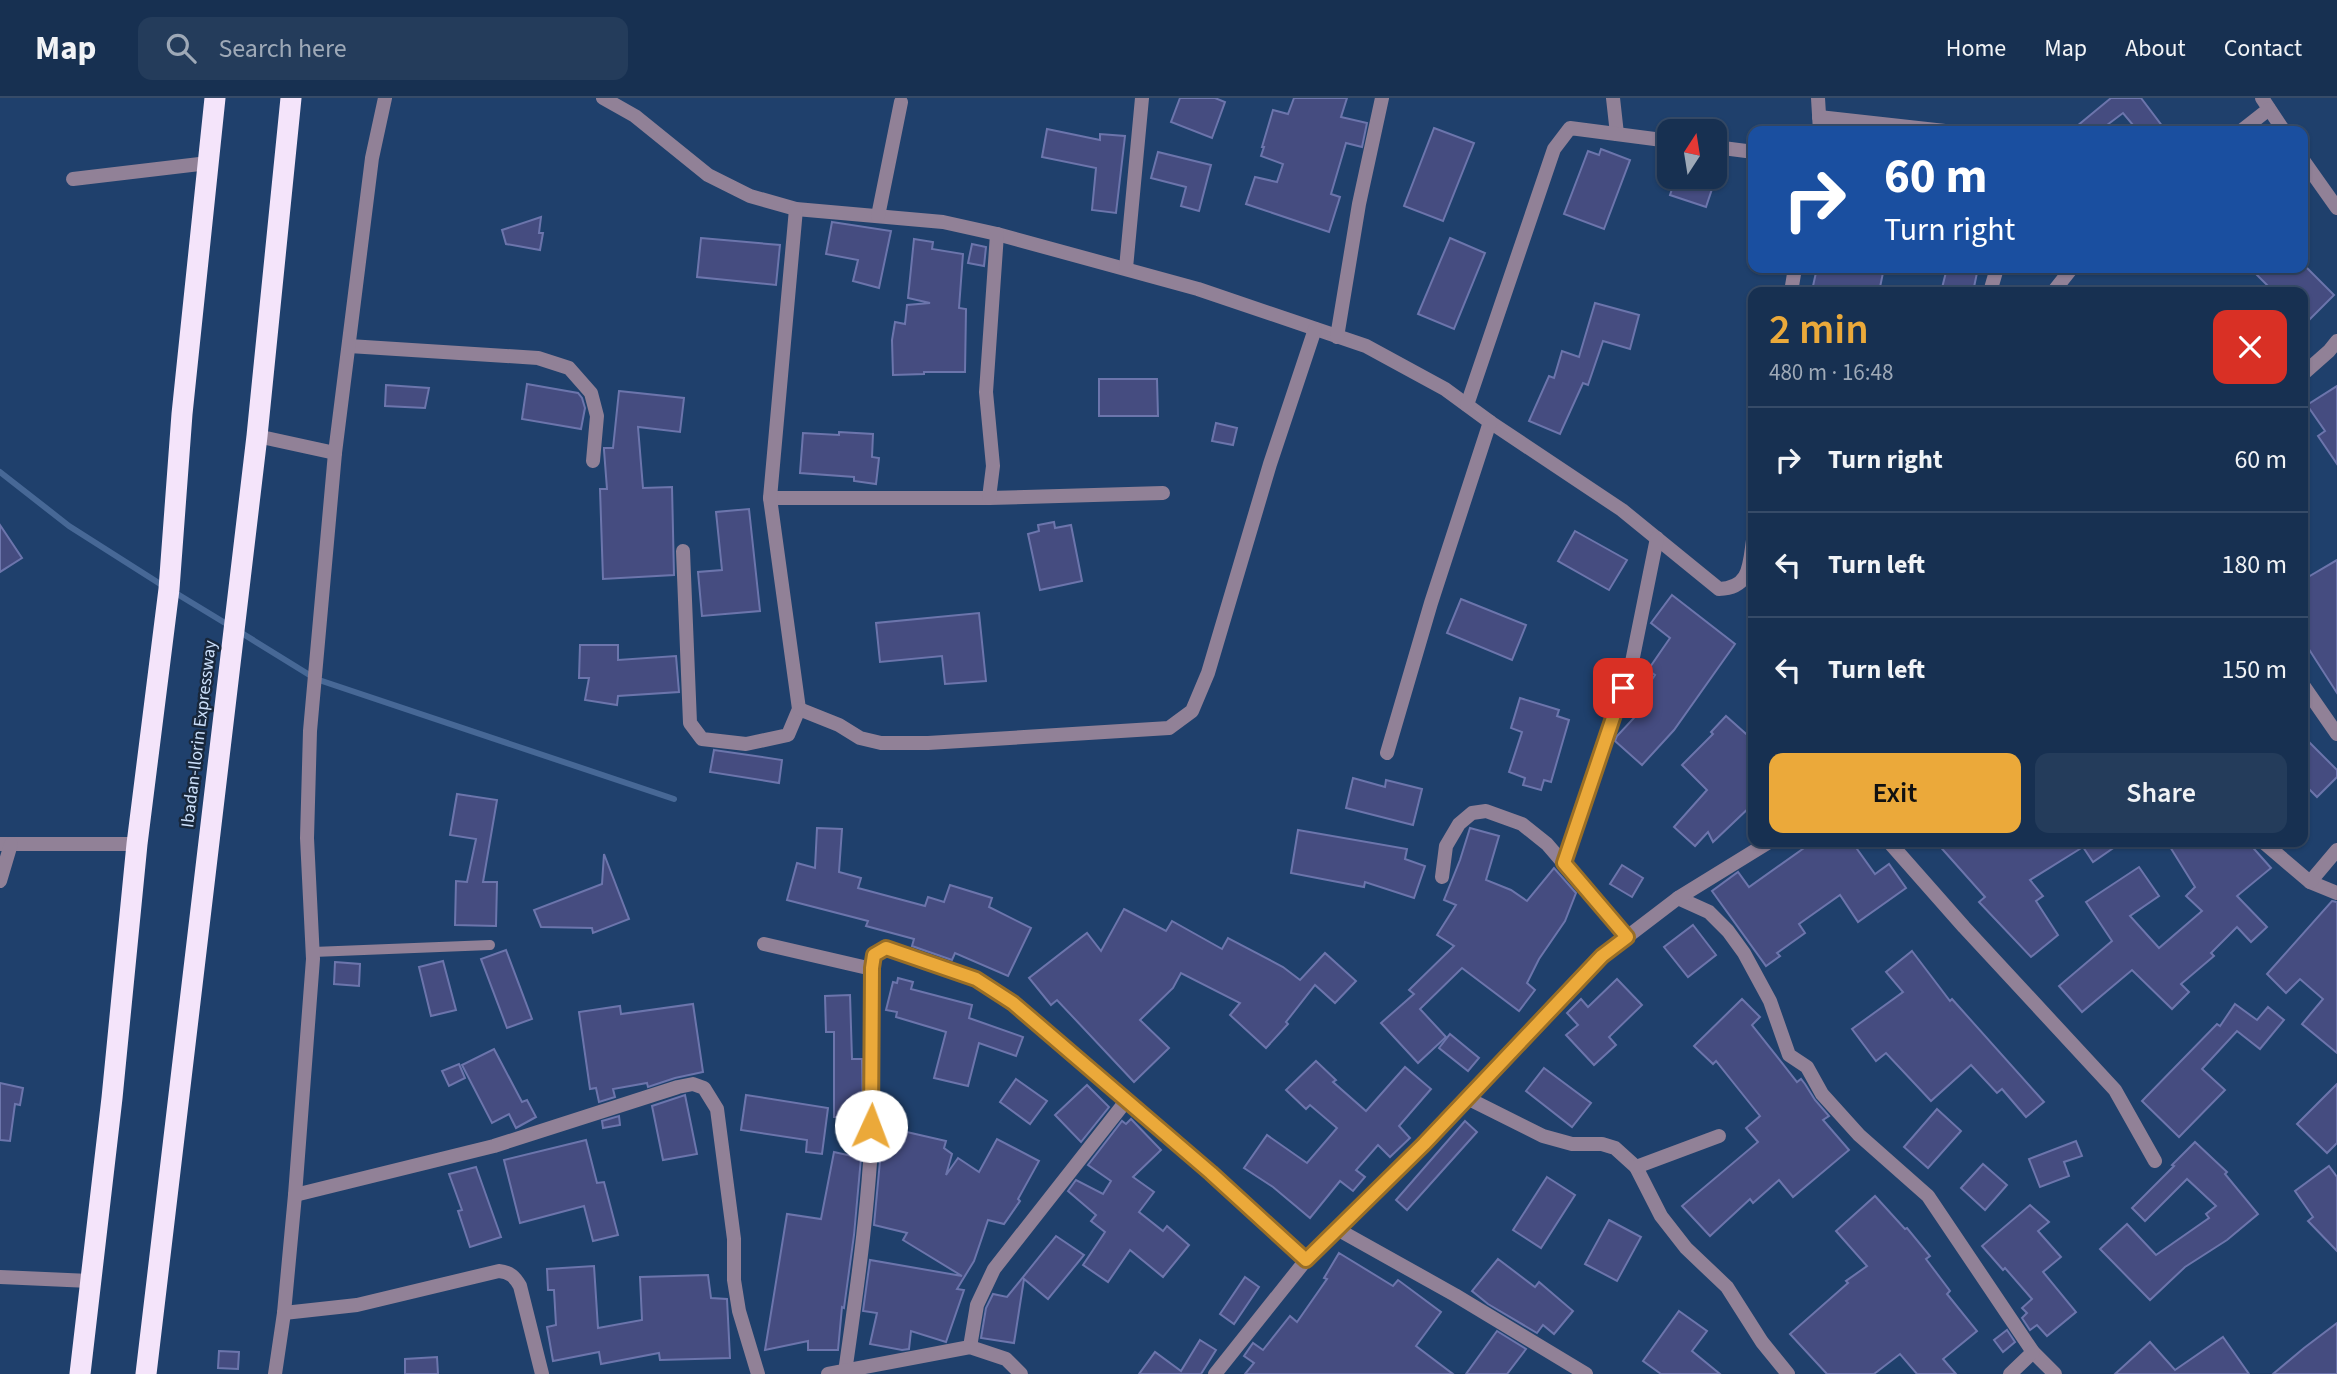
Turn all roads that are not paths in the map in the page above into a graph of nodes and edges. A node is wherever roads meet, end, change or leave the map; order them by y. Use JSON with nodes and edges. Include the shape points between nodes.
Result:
{"nodes":[{"id":1,"x":215,"y":98,"type":"edge"},
{"id":2,"x":291,"y":98,"type":"edge"},
{"id":3,"x":603,"y":98,"type":"edge"},
{"id":4,"x":1142,"y":98,"type":"edge"},
{"id":5,"x":1382,"y":98,"type":"edge"},
{"id":6,"x":1613,"y":98,"type":"edge"},
{"id":7,"x":1818,"y":98,"type":"edge"},
{"id":8,"x":387,"y":100,"type":"edge"},
{"id":9,"x":901,"y":102,"type":"dead end"},
{"id":10,"x":2266,"y":104,"type":"edge"},
{"id":11,"x":1820,"y":124,"type":"edge"},
{"id":12,"x":1856,"y":126,"type":"edge"},
{"id":13,"x":2246,"y":126,"type":"edge"},
{"id":14,"x":2281,"y":126,"type":"edge"},
{"id":15,"x":1617,"y":134,"type":"junction"},
{"id":16,"x":1657,"y":139,"type":"edge"},
{"id":17,"x":1727,"y":149,"type":"edge"},
{"id":18,"x":1748,"y":151,"type":"edge"},
{"id":19,"x":208,"y":163,"type":"junction"},
{"id":20,"x":2308,"y":167,"type":"edge"},
{"id":21,"x":73,"y":179,"type":"dead end"},
{"id":22,"x":2337,"y":208,"type":"edge"},
{"id":23,"x":796,"y":209,"type":"junction"},
{"id":24,"x":878,"y":216,"type":"junction"},
{"id":25,"x":997,"y":234,"type":"junction"},
{"id":26,"x":1126,"y":268,"type":"junction"},
{"id":27,"x":2068,"y":273,"type":"edge"},
{"id":28,"x":2057,"y":287,"type":"edge"},
{"id":29,"x":1315,"y":329,"type":"junction"},
{"id":30,"x":1337,"y":337,"type":"junction"},
{"id":31,"x":349,"y":345,"type":"junction"},
{"id":32,"x":2334,"y":349,"type":"edge"},
{"id":33,"x":2308,"y":369,"type":"edge"},
{"id":34,"x":1467,"y":405,"type":"junction"},
{"id":35,"x":1490,"y":422,"type":"junction"},
{"id":36,"x":257,"y":436,"type":"junction"},
{"id":37,"x":335,"y":453,"type":"junction"},
{"id":38,"x":593,"y":461,"type":"dead end"},
{"id":39,"x":1163,"y":493,"type":"dead end"},
{"id":40,"x":770,"y":498,"type":"junction"},
{"id":41,"x":989,"y":498,"type":"junction"},
{"id":42,"x":1657,"y":538,"type":"junction"},
{"id":43,"x":683,"y":551,"type":"dead end"},
{"id":44,"x":1748,"y":568,"type":"edge"},
{"id":45,"x":2308,"y":692,"type":"edge"},
{"id":46,"x":799,"y":709,"type":"junction"},
{"id":47,"x":2337,"y":734,"type":"edge"},
{"id":48,"x":1387,"y":753,"type":"dead end"},
{"id":49,"x":6,"y":844,"type":"edge"},
{"id":50,"x":137,"y":844,"type":"junction"},
{"id":51,"x":1761,"y":847,"type":"edge"},
{"id":52,"x":1893,"y":847,"type":"edge"},
{"id":53,"x":2269,"y":847,"type":"edge"},
{"id":54,"x":2337,"y":850,"type":"edge"},
{"id":55,"x":1564,"y":863,"type":"junction"},
{"id":56,"x":1442,"y":877,"type":"dead end"},
{"id":57,"x":0,"y":881,"type":"edge"},
{"id":58,"x":2310,"y":882,"type":"junction"},
{"id":59,"x":2337,"y":893,"type":"edge"},
{"id":60,"x":1678,"y":898,"type":"junction"},
{"id":61,"x":1627,"y":937,"type":"junction"},
{"id":62,"x":764,"y":944,"type":"dead end"},
{"id":63,"x":490,"y":945,"type":"dead end"},
{"id":64,"x":313,"y":952,"type":"junction"},
{"id":65,"x":872,"y":968,"type":"junction"},
{"id":66,"x":1467,"y":1098,"type":"junction"},
{"id":67,"x":1126,"y":1101,"type":"junction"},
{"id":68,"x":1719,"y":1136,"type":"dead end"},
{"id":69,"x":2155,"y":1161,"type":"dead end"},
{"id":70,"x":1636,"y":1167,"type":"junction"},
{"id":71,"x":295,"y":1195,"type":"junction"},
{"id":72,"x":1337,"y":1229,"type":"junction"},
{"id":73,"x":1306,"y":1260,"type":"junction"},
{"id":74,"x":0,"y":1277,"type":"edge"},
{"id":75,"x":90,"y":1281,"type":"junction"},
{"id":76,"x":284,"y":1313,"type":"junction"},
{"id":77,"x":970,"y":1347,"type":"junction"},
{"id":78,"x":2033,"y":1352,"type":"junction"},
{"id":79,"x":845,"y":1372,"type":"junction"},
{"id":80,"x":80,"y":1374,"type":"edge"},
{"id":81,"x":146,"y":1374,"type":"edge"},
{"id":82,"x":275,"y":1374,"type":"edge"},
{"id":83,"x":542,"y":1374,"type":"edge"},
{"id":84,"x":758,"y":1374,"type":"edge"},
{"id":85,"x":828,"y":1374,"type":"edge"},
{"id":86,"x":1021,"y":1374,"type":"edge"},
{"id":87,"x":1215,"y":1374,"type":"edge"},
{"id":88,"x":1586,"y":1374,"type":"edge"},
{"id":89,"x":1788,"y":1374,"type":"edge"},
{"id":90,"x":2010,"y":1374,"type":"edge"},
{"id":91,"x":2055,"y":1374,"type":"edge"}],
"edges":[{"from":1,"to":19,"type":"highway"},
{"from":2,"to":36,"type":"highway","name":"Ibadan-Ilorin Expressway"},
{"from":3,"to":23,"type":"street","via":[[635,116],[708,175],[750,196]]},
{"from":4,"to":26,"type":"street"},
{"from":5,"to":30,"type":"street"},
{"from":6,"to":15,"type":"street"},
{"from":7,"to":11,"type":"street"},
{"from":8,"to":31,"type":"street","via":[[372,158]]},
{"from":9,"to":24,"type":"street"},
{"from":10,"to":13,"type":"street"},
{"from":10,"to":14,"type":"street"},
{"from":11,"to":12,"type":"street"},
{"from":15,"to":16,"type":"street"},
{"from":15,"to":34,"type":"street","via":[[1570,128],[1554,149]]},
{"from":17,"to":18,"type":"street"},
{"from":19,"to":21,"type":"street"},
{"from":19,"to":50,"type":"highway","via":[[169,589]]},
{"from":20,"to":22,"type":"street"},
{"from":23,"to":24,"type":"street"},
{"from":23,"to":40,"type":"street"},
{"from":24,"to":25,"type":"street","via":[[943,222]]},
{"from":25,"to":26,"type":"street"},
{"from":25,"to":41,"type":"street","via":[[986,392],[993,466]]},
{"from":26,"to":29,"type":"street"},
{"from":27,"to":28,"type":"street"},
{"from":29,"to":30,"type":"street"},
{"from":29,"to":46,"type":"street","via":[[1208,673],[1192,711],[1169,728],[881,743]]},
{"from":30,"to":34,"type":"street","via":[[1366,346]]},
{"from":31,"to":37,"type":"street"},
{"from":31,"to":38,"type":"street","via":[[538,358],[569,368],[590,393],[597,416]]},
{"from":32,"to":33,"type":"street"},
{"from":34,"to":35,"type":"street"},
{"from":35,"to":42,"type":"street"},
{"from":35,"to":48,"type":"street"},
{"from":36,"to":37,"type":"street"},
{"from":36,"to":81,"type":"highway","name":"Ibadan-Ilorin Expressway"},
{"from":37,"to":64,"type":"street","via":[[310,731],[306,838]]},
{"from":39,"to":41,"type":"street"},
{"from":40,"to":41,"type":"street"},
{"from":40,"to":46,"type":"street"},
{"from":42,"to":44,"type":"street","via":[[1720,589],[1740,585]]},
{"from":42,"to":55,"type":"street","via":[[1632,663]]},
{"from":43,"to":46,"type":"street","via":[[690,723],[702,739],[746,744],[788,735]]},
{"from":45,"to":47,"type":"street"},
{"from":49,"to":50,"type":"street"},
{"from":49,"to":57,"type":"street"},
{"from":50,"to":75,"type":"highway"},
{"from":51,"to":60,"type":"street"},
{"from":52,"to":69,"type":"street","via":[[2115,1090]]},
{"from":53,"to":58,"type":"street"},
{"from":54,"to":58,"type":"street"},
{"from":55,"to":56,"type":"street","via":[[1522,824],[1486,811],[1472,813],[1459,824],[1446,846]]},
{"from":55,"to":61,"type":"street"},
{"from":58,"to":59,"type":"street"},
{"from":60,"to":61,"type":"street"},
{"from":60,"to":78,"type":"street","via":[[1709,912],[1728,932],[1770,1001],[1789,1055],[1807,1067],[1822,1094],[1858,1135],[1928,1196]]},
{"from":61,"to":66,"type":"street","via":[[1602,956]]},
{"from":62,"to":65,"type":"street"},
{"from":63,"to":64,"type":"lane"},
{"from":64,"to":71,"type":"street"},
{"from":65,"to":67,"type":"street","via":[[874,955],[886,948],[976,979],[1013,1003]]},
{"from":65,"to":79,"type":"street","via":[[873,1101],[863,1252]]},
{"from":66,"to":70,"type":"street","via":[[1543,1136],[1615,1148]]},
{"from":66,"to":72,"type":"street"},
{"from":67,"to":73,"type":"street"},
{"from":67,"to":77,"type":"street","via":[[994,1269],[977,1305]]},
{"from":68,"to":70,"type":"street"},
{"from":70,"to":89,"type":"street","via":[[1661,1216],[1727,1287]]},
{"from":71,"to":76,"type":"street"},
{"from":71,"to":84,"type":"street","via":[[494,1146],[678,1087],[693,1084],[704,1088],[718,1109],[739,1311]]},
{"from":72,"to":73,"type":"street"},
{"from":72,"to":88,"type":"street"},
{"from":73,"to":87,"type":"street"},
{"from":74,"to":75,"type":"street"},
{"from":75,"to":80,"type":"highway"},
{"from":76,"to":82,"type":"street"},
{"from":76,"to":83,"type":"street","via":[[357,1305],[506,1272],[520,1286]]},
{"from":77,"to":79,"type":"street"},
{"from":77,"to":86,"type":"street","via":[[1006,1359]]},
{"from":78,"to":90,"type":"street"},
{"from":78,"to":91,"type":"street"},
{"from":79,"to":85,"type":"street"}]}
